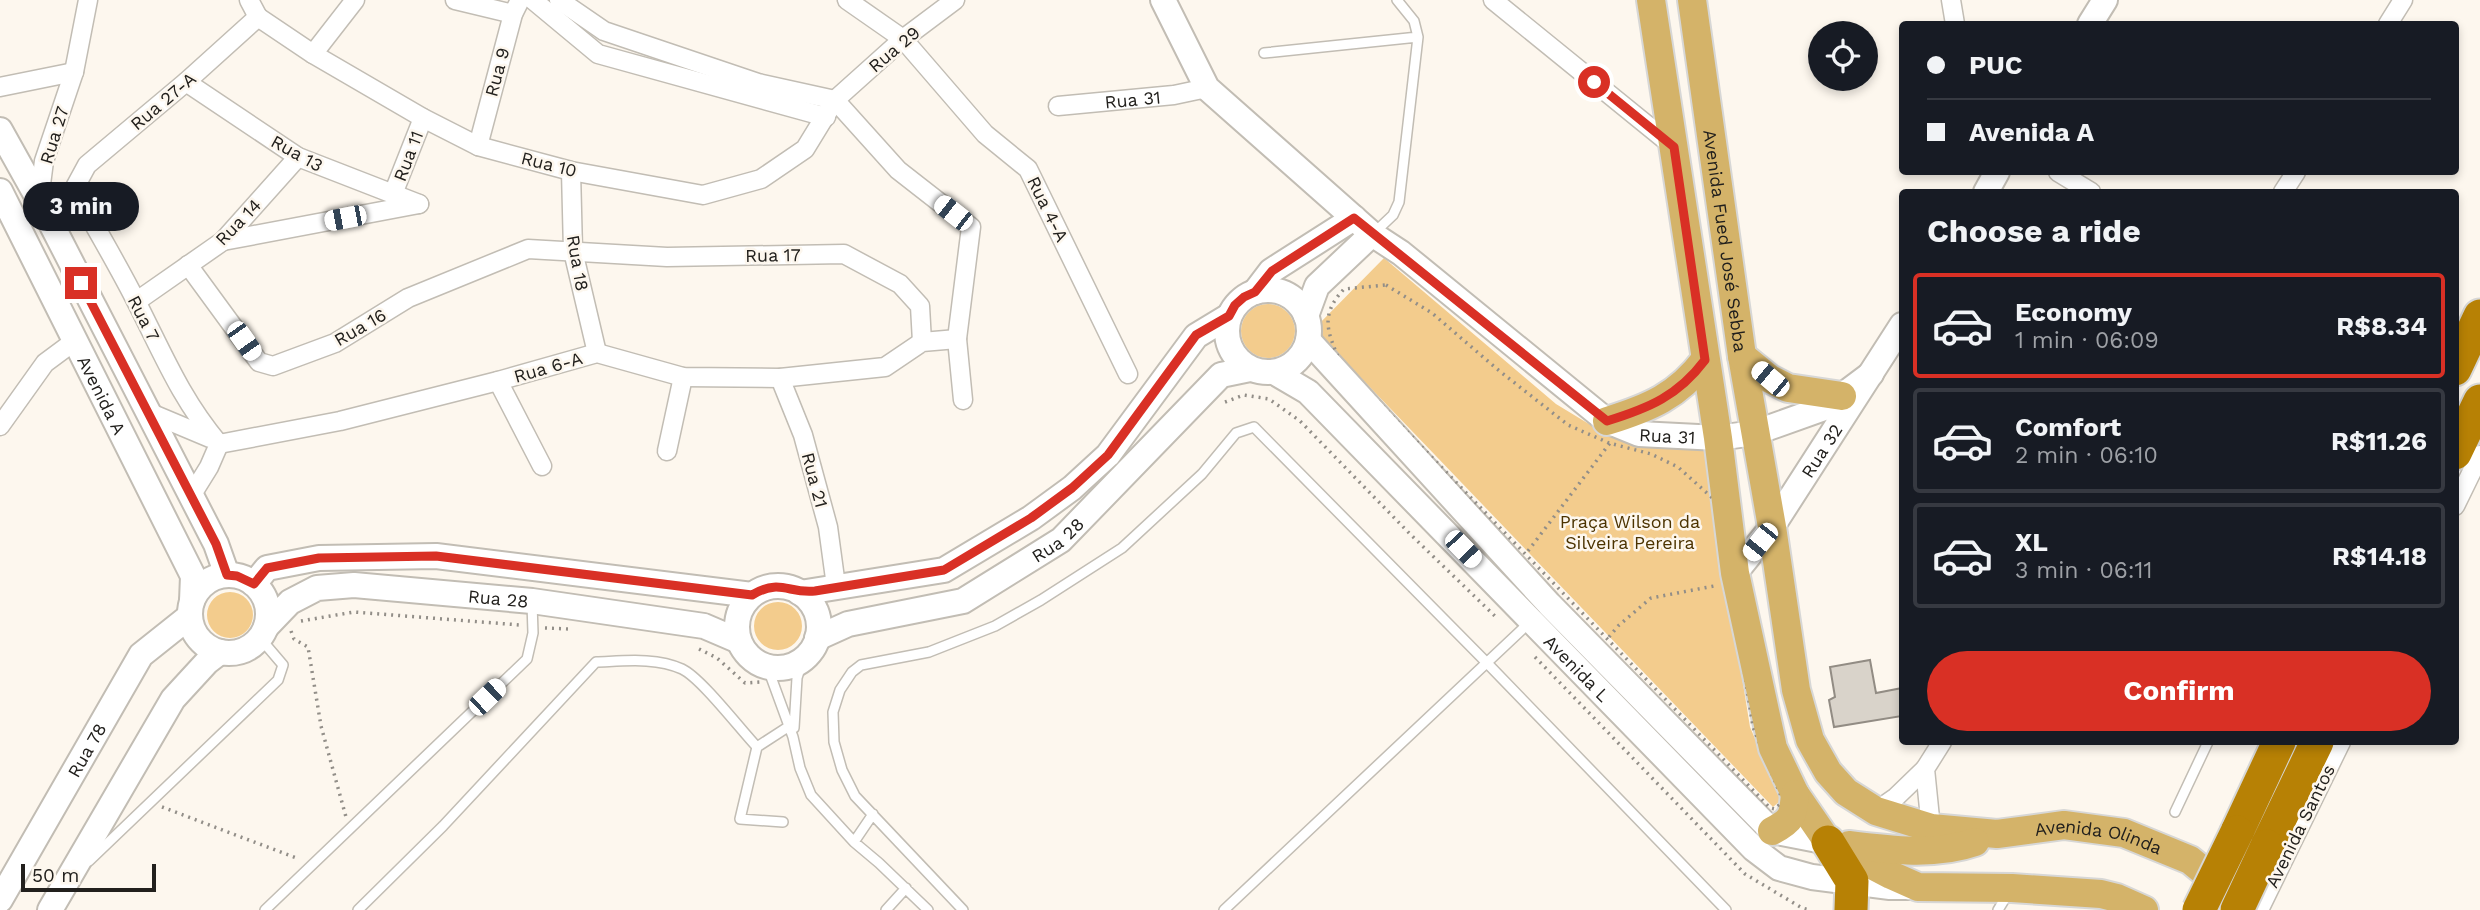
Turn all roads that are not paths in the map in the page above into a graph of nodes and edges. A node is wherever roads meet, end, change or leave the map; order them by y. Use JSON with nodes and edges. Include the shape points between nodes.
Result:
{"nodes":[{"id":1,"x":88,"y":0,"type":"edge"},
{"id":2,"x":249,"y":0,"type":"edge"},
{"id":3,"x":355,"y":0,"type":"edge"},
{"id":4,"x":455,"y":0,"type":"edge"},
{"id":5,"x":533,"y":0,"type":"edge"},
{"id":6,"x":559,"y":0,"type":"edge"},
{"id":7,"x":847,"y":0,"type":"edge"},
{"id":8,"x":955,"y":0,"type":"edge"},
{"id":9,"x":1163,"y":0,"type":"edge"},
{"id":10,"x":1397,"y":0,"type":"edge"},
{"id":11,"x":1493,"y":0,"type":"edge"},
{"id":12,"x":1651,"y":0,"type":"edge"},
{"id":13,"x":1692,"y":0,"type":"edge"},
{"id":14,"x":1951,"y":0,"type":"edge"},
{"id":15,"x":2105,"y":0,"type":"edge"},
{"id":16,"x":2403,"y":0,"type":"edge"},
{"id":17,"x":517,"y":7,"type":"edge"},
{"id":18,"x":258,"y":17,"type":"junction"},
{"id":19,"x":1954,"y":21,"type":"edge"},
{"id":20,"x":2092,"y":21,"type":"edge"},
{"id":21,"x":2390,"y":21,"type":"edge"},
{"id":22,"x":1418,"y":37,"type":"junction"},
{"id":23,"x":903,"y":38,"type":"junction"},
{"id":24,"x":1264,"y":53,"type":"dead end"},
{"id":25,"x":313,"y":54,"type":"junction"},
{"id":26,"x":74,"y":72,"type":"junction"},
{"id":27,"x":186,"y":82,"type":"junction"},
{"id":28,"x":0,"y":87,"type":"edge"},
{"id":29,"x":1207,"y":88,"type":"junction"},
{"id":30,"x":835,"y":100,"type":"junction"},
{"id":31,"x":1058,"y":106,"type":"dead end"},
{"id":32,"x":826,"y":117,"type":"junction"},
{"id":33,"x":423,"y":118,"type":"junction"},
{"id":34,"x":0,"y":130,"type":"edge"},
{"id":35,"x":478,"y":146,"type":"junction"},
{"id":36,"x":1674,"y":147,"type":"junction"},
{"id":37,"x":298,"y":157,"type":"junction"},
{"id":38,"x":571,"y":172,"type":"junction"},
{"id":39,"x":2063,"y":175,"type":"edge"},
{"id":40,"x":74,"y":189,"type":"joint"},
{"id":41,"x":2086,"y":189,"type":"edge"},
{"id":42,"x":0,"y":191,"type":"edge"},
{"id":43,"x":393,"y":194,"type":"junction"},
{"id":44,"x":39,"y":200,"type":"junction"},
{"id":45,"x":1354,"y":218,"type":"junction"},
{"id":46,"x":1373,"y":234,"type":"junction"},
{"id":47,"x":223,"y":241,"type":"junction"},
{"id":48,"x":573,"y":251,"type":"junction"},
{"id":49,"x":188,"y":265,"type":"junction"},
{"id":50,"x":1255,"y":292,"type":"junction"},
{"id":51,"x":136,"y":302,"type":"junction"},
{"id":52,"x":1229,"y":316,"type":"junction"},
{"id":53,"x":2480,"y":316,"type":"edge"},
{"id":54,"x":1307,"y":328,"type":"junction"},
{"id":55,"x":1899,"y":330,"type":"edge"},
{"id":56,"x":957,"y":339,"type":"junction"},
{"id":57,"x":76,"y":340,"type":"junction"},
{"id":58,"x":922,"y":342,"type":"junction"},
{"id":59,"x":597,"y":353,"type":"junction"},
{"id":60,"x":1742,"y":356,"type":"junction"},
{"id":61,"x":1705,"y":360,"type":"junction"},
{"id":62,"x":2459,"y":361,"type":"edge"},
{"id":63,"x":1262,"y":370,"type":"junction"},
{"id":64,"x":1128,"y":374,"type":"dead end"},
{"id":65,"x":1871,"y":374,"type":"junction"},
{"id":66,"x":683,"y":377,"type":"junction"},
{"id":67,"x":780,"y":378,"type":"junction"},
{"id":68,"x":498,"y":381,"type":"junction"},
{"id":69,"x":1842,"y":396,"type":"junction"},
{"id":70,"x":962,"y":400,"type":"dead end"},
{"id":71,"x":2480,"y":401,"type":"edge"},
{"id":72,"x":148,"y":412,"type":"junction"},
{"id":73,"x":0,"y":426,"type":"edge"},
{"id":74,"x":1612,"y":430,"type":"junction"},
{"id":75,"x":1754,"y":433,"type":"junction"},
{"id":76,"x":1718,"y":438,"type":"junction"},
{"id":77,"x":219,"y":444,"type":"junction"},
{"id":78,"x":2459,"y":445,"type":"edge"},
{"id":79,"x":667,"y":451,"type":"dead end"},
{"id":80,"x":2480,"y":456,"type":"edge"},
{"id":81,"x":542,"y":466,"type":"dead end"},
{"id":82,"x":191,"y":496,"type":"junction"},
{"id":83,"x":2459,"y":498,"type":"edge"},
{"id":84,"x":1772,"y":527,"type":"junction"},
{"id":85,"x":227,"y":575,"type":"junction"},
{"id":86,"x":1729,"y":581,"type":"junction"},
{"id":87,"x":254,"y":584,"type":"junction"},
{"id":88,"x":836,"y":586,"type":"junction"},
{"id":89,"x":800,"y":593,"type":"junction"},
{"id":90,"x":752,"y":595,"type":"junction"},
{"id":91,"x":532,"y":601,"type":"junction"},
{"id":92,"x":191,"y":608,"type":"junction"},
{"id":93,"x":1532,"y":620,"type":"junction"},
{"id":94,"x":263,"y":632,"type":"junction"},
{"id":95,"x":817,"y":638,"type":"junction"},
{"id":96,"x":739,"y":641,"type":"junction"},
{"id":97,"x":220,"y":652,"type":"junction"},
{"id":98,"x":1594,"y":653,"type":"junction"},
{"id":99,"x":803,"y":659,"type":"junction"},
{"id":100,"x":1486,"y":662,"type":"junction"},
{"id":101,"x":769,"y":674,"type":"junction"},
{"id":102,"x":791,"y":724,"type":"junction"},
{"id":103,"x":1940,"y":745,"type":"edge"},
{"id":104,"x":2207,"y":745,"type":"edge"},
{"id":105,"x":2278,"y":745,"type":"edge"},
{"id":106,"x":2316,"y":745,"type":"edge"},
{"id":107,"x":2340,"y":745,"type":"edge"},
{"id":108,"x":757,"y":747,"type":"junction"},
{"id":109,"x":1925,"y":769,"type":"junction"},
{"id":110,"x":1795,"y":794,"type":"junction"},
{"id":111,"x":1877,"y":811,"type":"junction"},
{"id":112,"x":2175,"y":812,"type":"dead end"},
{"id":113,"x":873,"y":814,"type":"junction"},
{"id":114,"x":783,"y":822,"type":"dead end"},
{"id":115,"x":1931,"y":828,"type":"junction"},
{"id":116,"x":1772,"y":831,"type":"junction"},
{"id":117,"x":1997,"y":834,"type":"junction"},
{"id":118,"x":854,"y":842,"type":"junction"},
{"id":119,"x":1828,"y":842,"type":"junction"},
{"id":120,"x":65,"y":884,"type":"junction"},
{"id":121,"x":1918,"y":887,"type":"junction"},
{"id":122,"x":906,"y":888,"type":"junction"},
{"id":123,"x":1851,"y":895,"type":"edge"},
{"id":124,"x":2005,"y":899,"type":"edge"},
{"id":125,"x":0,"y":900,"type":"edge"},
{"id":126,"x":50,"y":910,"type":"edge"},
{"id":127,"x":265,"y":910,"type":"edge"},
{"id":128,"x":358,"y":910,"type":"edge"},
{"id":129,"x":886,"y":910,"type":"edge"},
{"id":130,"x":928,"y":910,"type":"edge"},
{"id":131,"x":963,"y":910,"type":"edge"},
{"id":132,"x":1224,"y":910,"type":"edge"},
{"id":133,"x":1726,"y":910,"type":"edge"},
{"id":134,"x":2144,"y":910,"type":"edge"},
{"id":135,"x":2199,"y":910,"type":"edge"},
{"id":136,"x":2239,"y":910,"type":"edge"},
{"id":137,"x":2259,"y":910,"type":"edge"}],
"edges":[{"from":1,"to":26,"type":"street","name":"Rua 27"},
{"from":2,"to":18,"type":"street"},
{"from":3,"to":25,"type":"street"},
{"from":4,"to":17,"type":"street"},
{"from":5,"to":32,"type":"street","via":[[598,54]]},
{"from":6,"to":30,"type":"street","via":[[604,32],[758,83]]},
{"from":7,"to":23,"type":"street","name":"Rua 4-A"},
{"from":8,"to":23,"type":"street","name":"Rua 29"},
{"from":9,"to":29,"type":"main road"},
{"from":10,"to":22,"type":"lane","via":[[1414,21]]},
{"from":11,"to":36,"type":"street"},
{"from":12,"to":36,"type":"main road"},
{"from":13,"to":60,"type":"main road","name":"Avenida Fued José Sebba"},
{"from":14,"to":19,"type":"street"},
{"from":15,"to":20,"type":"main road"},
{"from":16,"to":21,"type":"street"},
{"from":17,"to":35,"type":"street","name":"Rua 9"},
{"from":18,"to":25,"type":"street","name":"Rua 10"},
{"from":18,"to":27,"type":"street","name":"Rua 27-A"},
{"from":22,"to":24,"type":"lane"},
{"from":22,"to":46,"type":"lane","via":[[1399,202],[1393,215]]},
{"from":23,"to":30,"type":"street","name":"Rua 29"},
{"from":23,"to":64,"type":"street","name":"Rua 4-A","via":[[985,134],[1028,169]]},
{"from":25,"to":33,"type":"street","name":"Rua 10"},
{"from":26,"to":28,"type":"street","name":"Rua 27"},
{"from":26,"to":44,"type":"street","name":"Rua 27","via":[[44,161]]},
{"from":27,"to":37,"type":"street","name":"Rua 13"},
{"from":27,"to":40,"type":"street","name":"Rua 27-A","via":[[87,164]]},
{"from":29,"to":31,"type":"street","name":"Rua 31"},
{"from":29,"to":45,"type":"main road"},
{"from":30,"to":32,"type":"street","name":"Rua 10"},
{"from":30,"to":56,"type":"street","via":[[898,170],[971,227]]},
{"from":32,"to":38,"type":"street","name":"Rua 10","via":[[805,149],[761,179],[702,195]]},
{"from":33,"to":35,"type":"street","name":"Rua 10"},
{"from":33,"to":43,"type":"street","name":"Rua 11"},
{"from":34,"to":44,"type":"main road","name":"Avenida A"},
{"from":35,"to":38,"type":"street","name":"Rua 10"},
{"from":36,"to":61,"type":"main road"},
{"from":37,"to":43,"type":"street","name":"Rua 13"},
{"from":37,"to":47,"type":"street","name":"Rua 14"},
{"from":38,"to":48,"type":"street","name":"Rua 18"},
{"from":39,"to":41,"type":"street"},
{"from":40,"to":51,"type":"street","name":"Rua 7"},
{"from":42,"to":57,"type":"main road","name":"Avenida A"},
{"from":43,"to":47,"type":"street","name":"Rua 13","via":[[419,204]]},
{"from":44,"to":72,"type":"main road","name":"Avenida A"},
{"from":45,"to":46,"type":"main road","name":"Rua 31"},
{"from":45,"to":50,"type":"main road","via":[[1272,271]]},
{"from":46,"to":54,"type":"main road","via":[[1317,286]]},
{"from":46,"to":74,"type":"main road","name":"Rua 31"},
{"from":47,"to":49,"type":"street","name":"Rua 14"},
{"from":48,"to":49,"type":"street","name":"Rua 16","via":[[528,249],[408,298],[335,343],[273,366],[259,362]]},
{"from":48,"to":58,"type":"street","name":"Rua 17","via":[[667,257],[844,254],[900,284],[919,306]]},
{"from":48,"to":59,"type":"street","name":"Rua 18"},
{"from":49,"to":51,"type":"street","name":"Rua 14"},
{"from":50,"to":52,"type":"main road","via":[[1244,297]]},
{"from":50,"to":54,"type":"main road","via":[[1268,290],[1291,297],[1300,305]]},
{"from":51,"to":77,"type":"street","name":"Rua 7","via":[[180,391]]},
{"from":52,"to":63,"type":"main road","via":[[1227,340],[1239,362]]},
{"from":52,"to":88,"type":"main road","name":"Rua 28","via":[[1196,335],[1108,455],[1031,518],[944,570]]},
{"from":53,"to":62,"type":"highway"},
{"from":54,"to":63,"type":"main road","via":[[1304,352],[1296,362],[1286,369]]},
{"from":54,"to":93,"type":"main road","name":"Avenida L","via":[[1519,560]]},
{"from":55,"to":65,"type":"main road","name":"Rua 32"},
{"from":56,"to":58,"type":"street","name":"Rua 6-A"},
{"from":56,"to":70,"type":"street"},
{"from":57,"to":73,"type":"street","via":[[45,363]]},
{"from":57,"to":92,"type":"main road","name":"Avenida A","via":[[193,576]]},
{"from":58,"to":67,"type":"street","name":"Rua 6-A","via":[[885,367]]},
{"from":59,"to":66,"type":"street","name":"Rua 6-A"},
{"from":59,"to":68,"type":"street","name":"Rua 6-A"},
{"from":60,"to":69,"type":"main road","via":[[1788,388]]},
{"from":60,"to":75,"type":"main road","name":"Avenida Fued José Sebba"},
{"from":61,"to":74,"type":"main road","via":[[1674,392]]},
{"from":61,"to":76,"type":"main road"},
{"from":63,"to":93,"type":"main road","name":"Avenida L","via":[[1308,392]]},
{"from":63,"to":95,"type":"main road","name":"Rua 28","via":[[1220,375],[1061,541],[963,601],[848,624]]},
{"from":65,"to":69,"type":"main road","name":"Rua 31"},
{"from":65,"to":84,"type":"main road","name":"Rua 32"},
{"from":66,"to":67,"type":"street","name":"Rua 6-A"},
{"from":66,"to":79,"type":"street"},
{"from":67,"to":88,"type":"street","name":"Rua 21","via":[[803,435],[822,503]]},
{"from":68,"to":77,"type":"street","name":"Rua 6-A","via":[[340,421]]},
{"from":68,"to":81,"type":"street"},
{"from":69,"to":75,"type":"main road","name":"Rua 31","via":[[1827,407]]},
{"from":71,"to":78,"type":"highway"},
{"from":72,"to":77,"type":"street"},
{"from":72,"to":82,"type":"main road","name":"Avenida A"},
{"from":74,"to":76,"type":"main road","name":"Rua 31"},
{"from":75,"to":76,"type":"main road","name":"Rua 31"},
{"from":75,"to":84,"type":"main road","name":"Avenida Fued José Sebba"},
{"from":76,"to":86,"type":"main road"},
{"from":77,"to":82,"type":"street"},
{"from":80,"to":83,"type":"street"},
{"from":82,"to":85,"type":"main road","name":"Avenida A"},
{"from":84,"to":86,"type":"main road","name":"Rua 32"},
{"from":84,"to":111,"type":"main road","name":"Avenida Fued José Sebba","via":[[1796,690],[1810,740],[1846,792]]},
{"from":85,"to":87,"type":"main road"},
{"from":85,"to":92,"type":"main road","via":[[206,583]]},
{"from":86,"to":110,"type":"main road","via":[[1773,748]]},
{"from":87,"to":90,"type":"main road","name":"Rua 28","via":[[267,568],[319,558],[436,556]]},
{"from":87,"to":94,"type":"main road","via":[[267,604]]},
{"from":88,"to":89,"type":"main road","name":"Rua 28"},
{"from":89,"to":90,"type":"main road","via":[[776,586]]},
{"from":89,"to":95,"type":"main road","via":[[816,613]]},
{"from":90,"to":96,"type":"main road","via":[[738,615]]},
{"from":91,"to":94,"type":"main road","name":"Rua 28","via":[[354,585],[317,588],[290,602]]},
{"from":91,"to":96,"type":"main road","name":"Rua 28","via":[[704,626]]},
{"from":91,"to":127,"type":"lane","via":[[527,659]]},
{"from":92,"to":97,"type":"main road","via":[[199,639]]},
{"from":92,"to":125,"type":"main road","name":"Rua 78","via":[[141,655]]},
{"from":93,"to":98,"type":"main road","name":"Avenida L"},
{"from":93,"to":100,"type":"lane"},
{"from":94,"to":97,"type":"main road","via":[[242,651]]},
{"from":94,"to":120,"type":"lane","via":[[283,665],[278,680]]},
{"from":95,"to":99,"type":"main road"},
{"from":96,"to":101,"type":"main road"},
{"from":97,"to":120,"type":"main road","via":[[173,699]]},
{"from":98,"to":116,"type":"main road","name":"Avenida L"},
{"from":98,"to":123,"type":"main road","name":"Avenida L","via":[[1754,849],[1779,868]]},
{"from":99,"to":101,"type":"main road"},
{"from":99,"to":102,"type":"lane"},
{"from":100,"to":113,"type":"lane","via":[[1263,434],[1254,427],[1244,429],[1122,548],[1041,600],[995,626],[945,646],[861,665],[852,672],[833,712],[834,742],[855,796]]},
{"from":100,"to":132,"type":"lane"},
{"from":100,"to":133,"type":"lane"},
{"from":101,"to":102,"type":"lane"},
{"from":102,"to":108,"type":"lane"},
{"from":102,"to":118,"type":"lane","via":[[811,795]]},
{"from":103,"to":109,"type":"street"},
{"from":104,"to":112,"type":"lane"},
{"from":105,"to":135,"type":"highway","bridge":true},
{"from":106,"to":136,"type":"highway","bridge":true},
{"from":107,"to":137,"type":"street","name":"Avenida Santos"},
{"from":108,"to":114,"type":"lane","via":[[740,819]]},
{"from":108,"to":128,"type":"lane","via":[[683,669],[650,661],[596,662],[443,827]]},
{"from":109,"to":111,"type":"street"},
{"from":109,"to":115,"type":"street"},
{"from":110,"to":116,"type":"main road","via":[[1788,823]]},
{"from":110,"to":119,"type":"main road"},
{"from":111,"to":115,"type":"main road","name":"Avenida Fued José Sebba"},
{"from":111,"to":119,"type":"main road"},
{"from":113,"to":118,"type":"lane"},
{"from":113,"to":131,"type":"lane"},
{"from":115,"to":117,"type":"main road","name":"Avenida Olinda"},
{"from":116,"to":119,"type":"main road"},
{"from":117,"to":119,"type":"main road","via":[[1964,845],[1898,852]]},
{"from":117,"to":136,"type":"main road","name":"Avenida Olinda","via":[[2064,825],[2124,833],[2190,860],[2226,888]]},
{"from":118,"to":122,"type":"lane"},
{"from":119,"to":121,"type":"main road"},
{"from":119,"to":123,"type":"highway"},
{"from":120,"to":126,"type":"main road"},
{"from":121,"to":123,"type":"main road","name":"Avenida L"},
{"from":121,"to":124,"type":"main road"},
{"from":122,"to":129,"type":"lane"},
{"from":122,"to":130,"type":"lane"},
{"from":124,"to":134,"type":"main road","via":[[2101,894]]}]}
